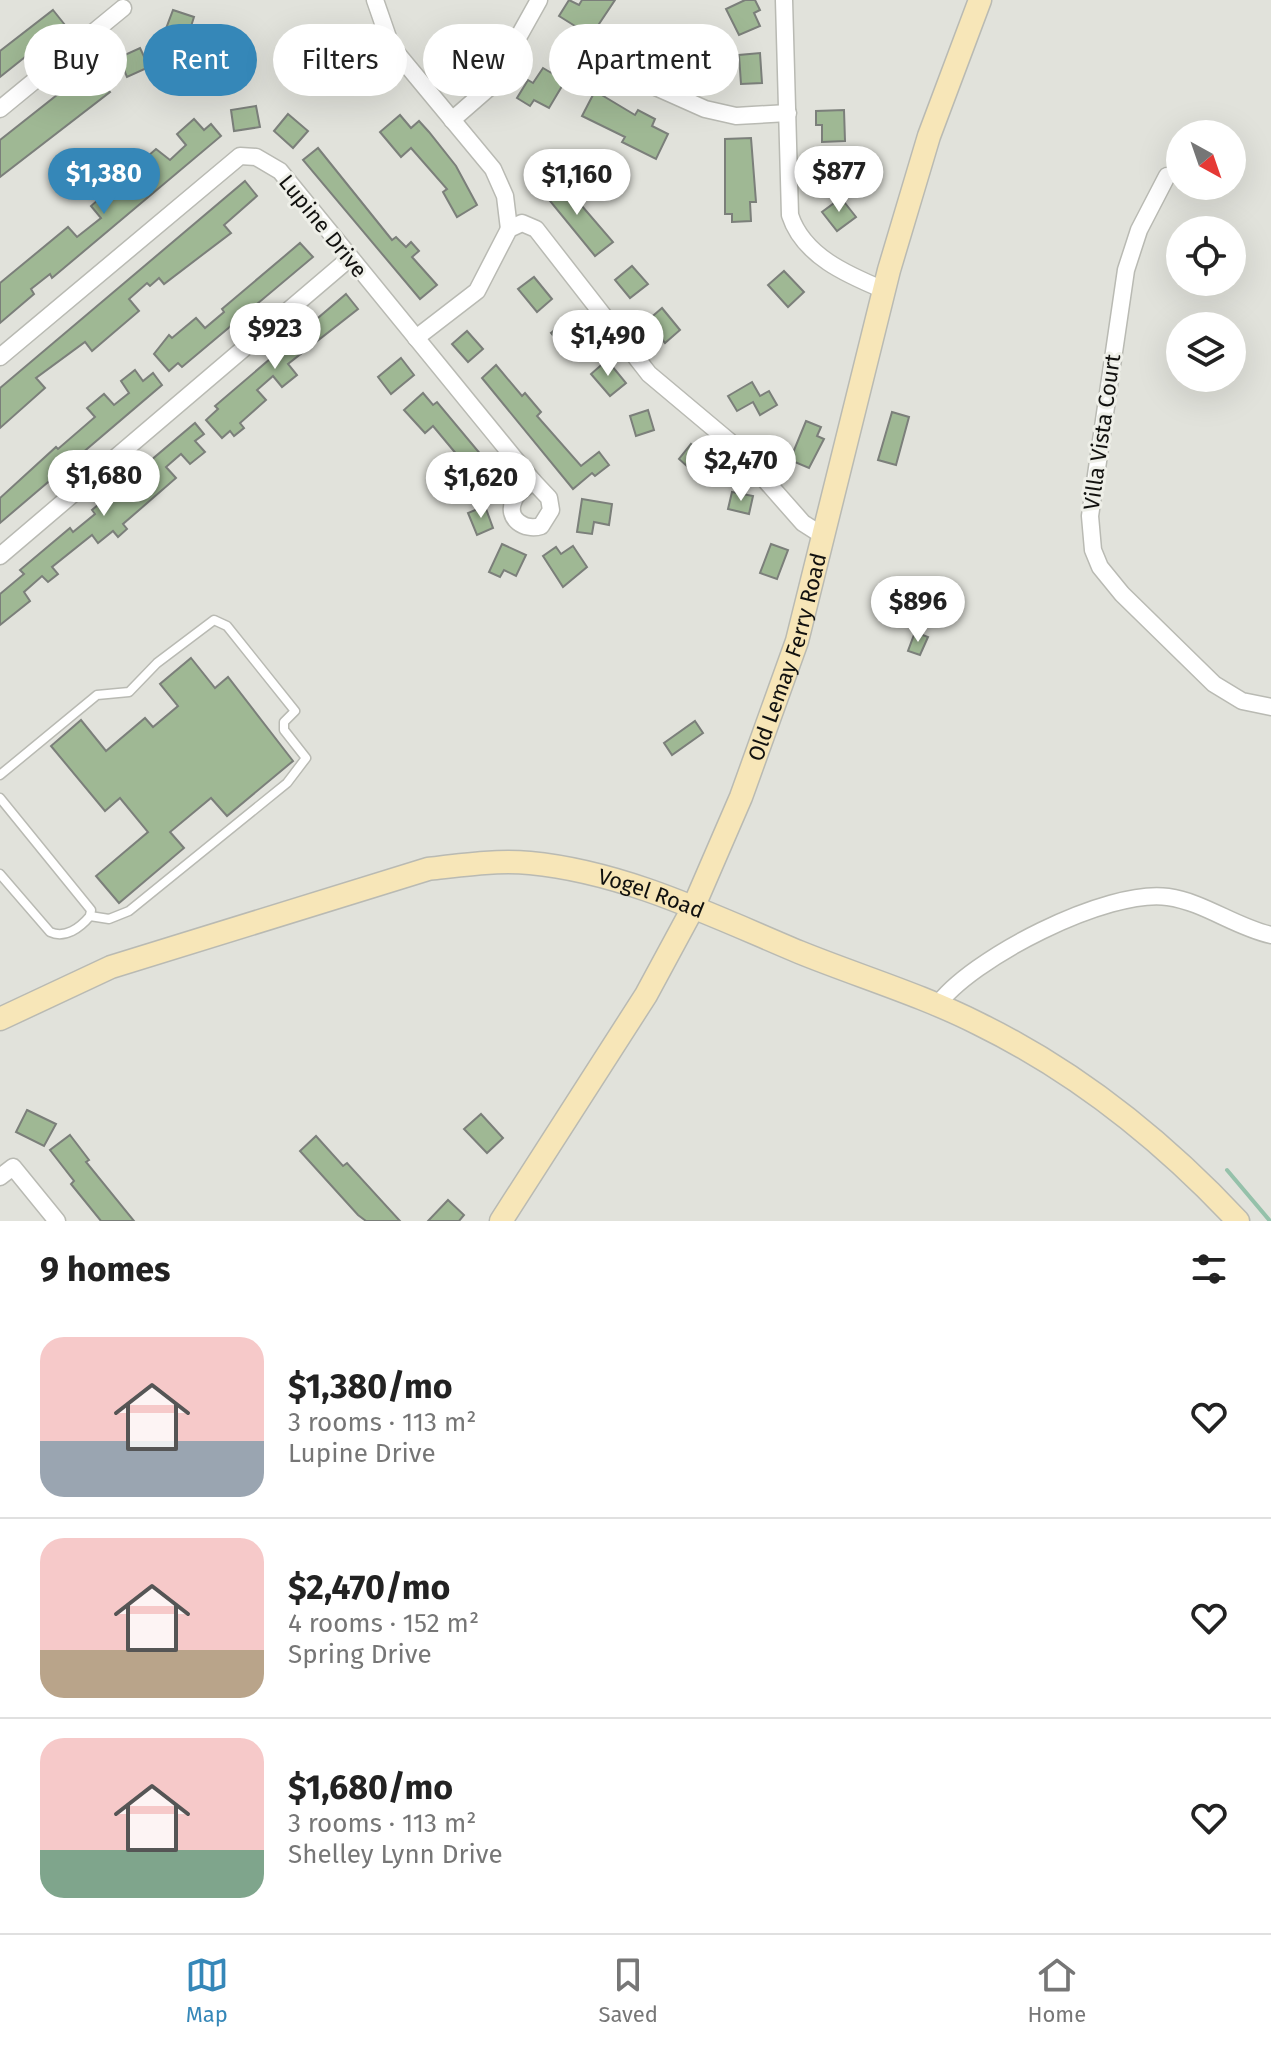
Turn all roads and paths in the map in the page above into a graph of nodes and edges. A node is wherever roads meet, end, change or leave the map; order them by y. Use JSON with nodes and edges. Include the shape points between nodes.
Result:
{"nodes":[{"id":1,"x":375,"y":0,"type":"edge"},
{"id":2,"x":539,"y":0,"type":"edge"},
{"id":3,"x":784,"y":0,"type":"edge"},
{"id":4,"x":980,"y":0,"type":"edge"},
{"id":5,"x":123,"y":8,"type":"dead end"},
{"id":6,"x":680,"y":96,"type":"edge"},
{"id":7,"x":0,"y":109,"type":"edge"},
{"id":8,"x":788,"y":113,"type":"junction"},
{"id":9,"x":452,"y":120,"type":"junction"},
{"id":10,"x":1166,"y":178,"type":"edge"},
{"id":11,"x":509,"y":229,"type":"junction"},
{"id":12,"x":350,"y":258,"type":"junction"},
{"id":13,"x":884,"y":290,"type":"junction"},
{"id":14,"x":416,"y":338,"type":"junction"},
{"id":15,"x":0,"y":357,"type":"edge"},
{"id":16,"x":533,"y":481,"type":"dead end"},
{"id":17,"x":825,"y":537,"type":"junction"},
{"id":18,"x":0,"y":556,"type":"edge"},
{"id":19,"x":1271,"y":707,"type":"edge"},
{"id":20,"x":0,"y":775,"type":"edge"},
{"id":21,"x":0,"y":798,"type":"edge"},
{"id":22,"x":0,"y":874,"type":"edge"},
{"id":23,"x":693,"y":908,"type":"junction"},
{"id":24,"x":90,"y":916,"type":"junction"},
{"id":25,"x":1271,"y":935,"type":"edge"},
{"id":26,"x":936,"y":1007,"type":"junction"},
{"id":27,"x":0,"y":1019,"type":"edge"},
{"id":28,"x":0,"y":1177,"type":"edge"},
{"id":29,"x":57,"y":1221,"type":"edge"},
{"id":30,"x":501,"y":1221,"type":"edge"},
{"id":31,"x":1238,"y":1221,"type":"edge"}],
"edges":[{"from":1,"to":9,"type":"street","via":[[391,46]]},
{"from":2,"to":9,"type":"street","via":[[491,86]]},
{"from":3,"to":8,"type":"street"},
{"from":4,"to":13,"type":"main road","name":"Old Lemay Ferry Road","via":[[929,136]]},
{"from":5,"to":7,"type":"street"},
{"from":6,"to":8,"type":"street","via":[[736,116]]},
{"from":8,"to":13,"type":"street","via":[[794,227],[843,273]]},
{"from":9,"to":11,"type":"street","via":[[493,169],[505,196]]},
{"from":10,"to":19,"type":"street","name":"Villa Vista Court","via":[[1139,230],[1126,270],[1090,516],[1093,550],[1122,594],[1202,673],[1242,701]]},
{"from":11,"to":14,"type":"street","via":[[477,291]]},
{"from":11,"to":17,"type":"street","via":[[522,223],[536,229],[649,374],[736,447],[803,523]]},
{"from":12,"to":14,"type":"street","name":"Lupine Drive"},
{"from":12,"to":15,"type":"street","name":"Lupine Drive","via":[[280,171],[256,157],[240,156]]},
{"from":12,"to":18,"type":"street"},
{"from":13,"to":17,"type":"main road","name":"Old Lemay Ferry Road"},
{"from":14,"to":16,"type":"street","name":"Lupine Drive"},
{"from":17,"to":23,"type":"main road","name":"Old Lemay Ferry Road","via":[[784,684]]},
{"from":20,"to":24,"type":"lane","via":[[97,695],[129,692],[157,663],[214,620],[227,626],[295,711],[284,722],[284,730],[306,758],[287,783],[129,911],[109,919]]},
{"from":21,"to":24,"type":"lane","via":[[91,910]]},
{"from":22,"to":24,"type":"lane","via":[[50,932],[70,932]]},
{"from":23,"to":26,"type":"main road","name":"Vogel Road"},
{"from":23,"to":27,"type":"main road","name":"Vogel Road","via":[[595,874],[531,863],[428,869],[111,967]]},
{"from":23,"to":30,"type":"main road","name":"Old Lemay Ferry Road","via":[[625,1030]]},
{"from":25,"to":26,"type":"street","via":[[1167,897],[1129,898],[1064,919],[965,978]]},
{"from":26,"to":31,"type":"main road","name":"Vogel Road","via":[[978,1023],[1067,1075],[1196,1176]]},
{"from":28,"to":29,"type":"street","via":[[13,1167]]}]}
